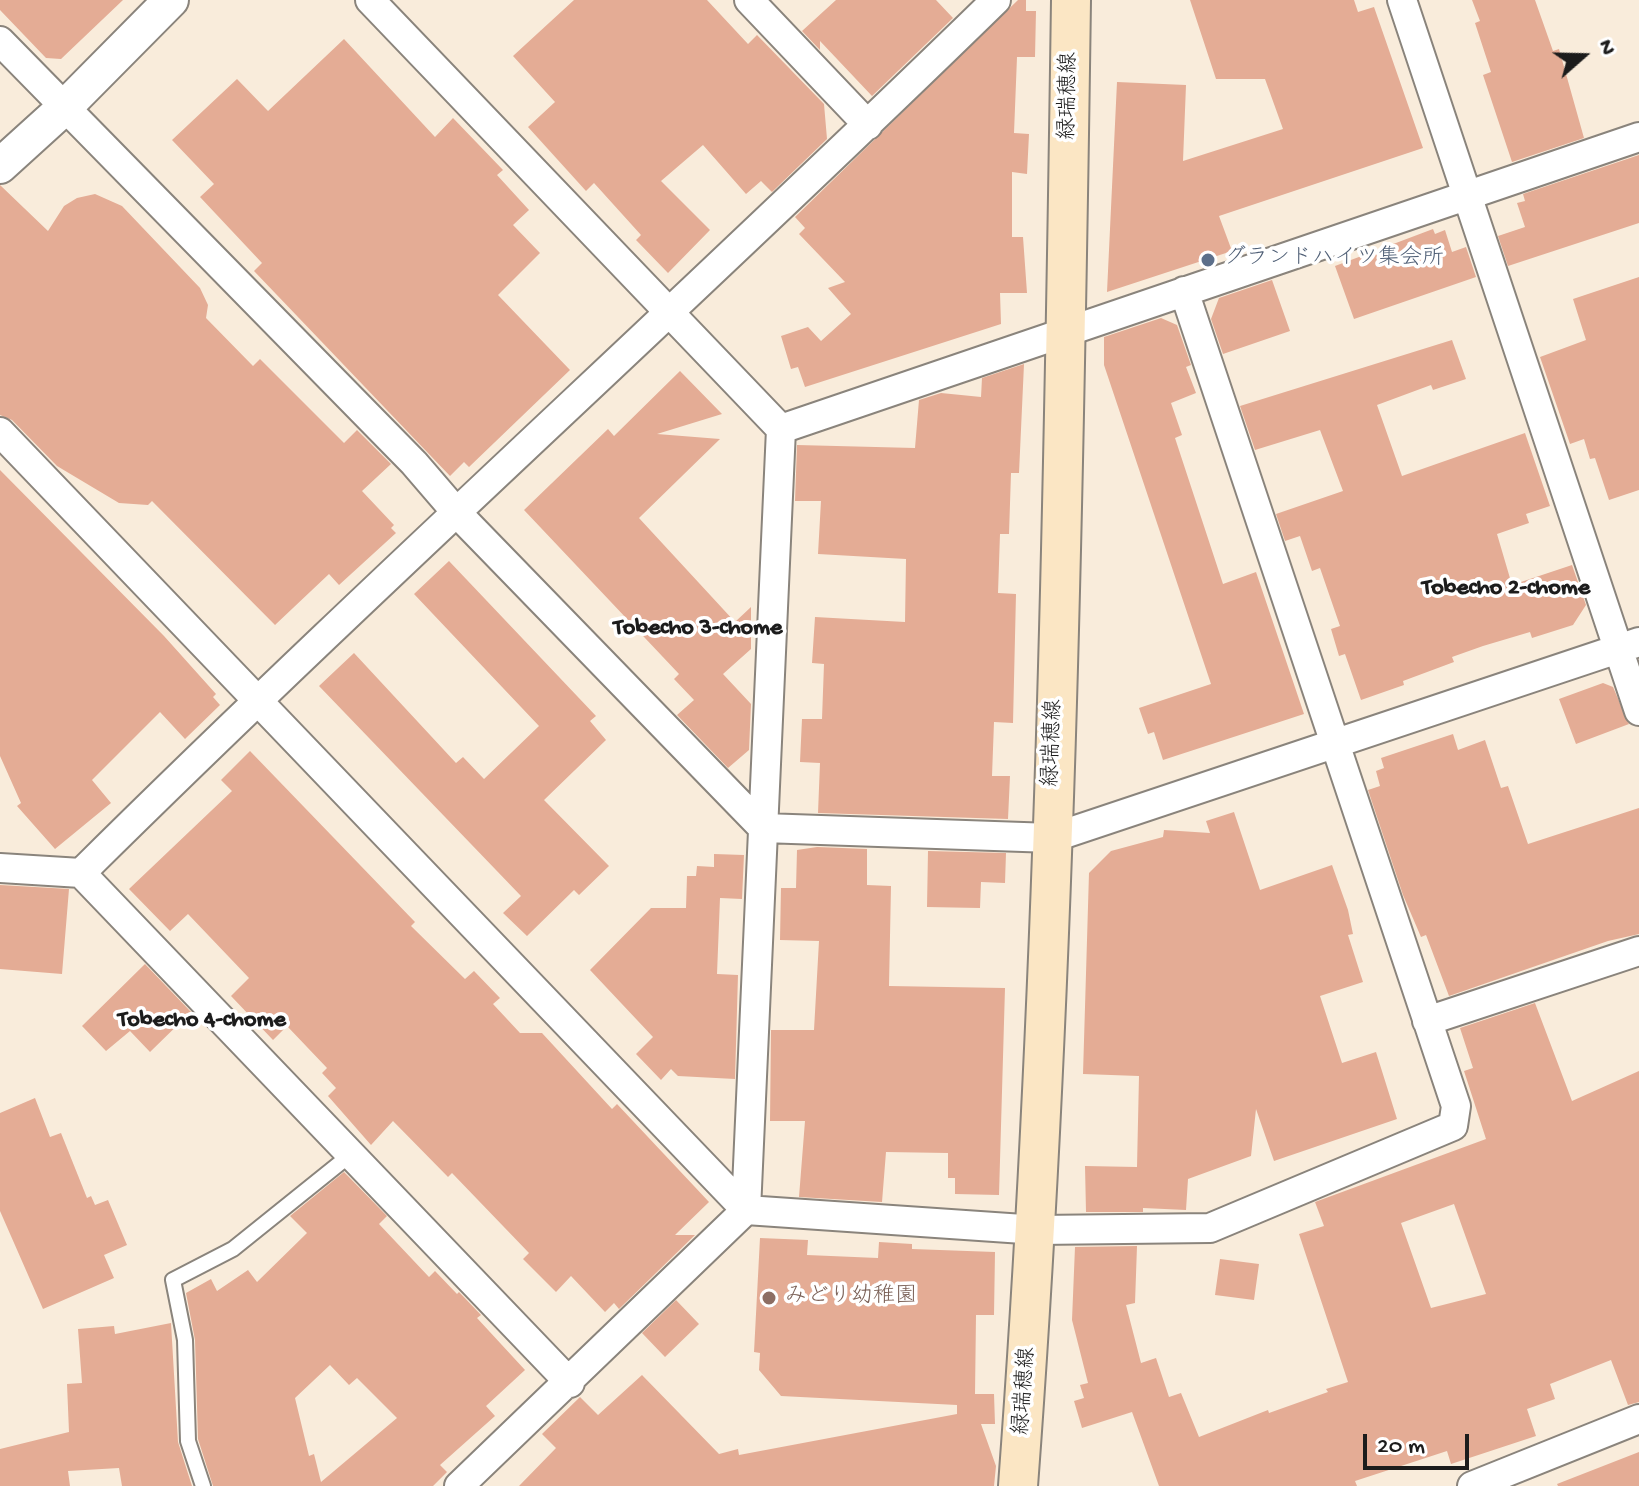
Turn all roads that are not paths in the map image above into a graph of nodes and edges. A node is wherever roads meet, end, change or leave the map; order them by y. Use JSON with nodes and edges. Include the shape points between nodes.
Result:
{"nodes":[{"id":1,"x":171,"y":0,"type":"edge"},
{"id":2,"x":370,"y":0,"type":"edge"},
{"id":3,"x":749,"y":0,"type":"edge"},
{"id":4,"x":996,"y":0,"type":"edge"},
{"id":5,"x":1071,"y":0,"type":"edge"},
{"id":6,"x":1402,"y":0,"type":"edge"},
{"id":7,"x":0,"y":41,"type":"edge"},
{"id":8,"x":65,"y":107,"type":"junction"},
{"id":9,"x":868,"y":125,"type":"junction"},
{"id":10,"x":1639,"y":137,"type":"edge"},
{"id":11,"x":0,"y":166,"type":"edge"},
{"id":12,"x":1469,"y":194,"type":"junction"},
{"id":13,"x":1184,"y":291,"type":"junction"},
{"id":14,"x":671,"y":314,"type":"junction"},
{"id":15,"x":1067,"y":332,"type":"junction"},
{"id":16,"x":781,"y":429,"type":"junction"},
{"id":17,"x":0,"y":432,"type":"edge"},
{"id":18,"x":457,"y":513,"type":"junction"},
{"id":19,"x":1629,"y":645,"type":"edge"},
{"id":20,"x":256,"y":700,"type":"junction"},
{"id":21,"x":1639,"y":711,"type":"edge"},
{"id":22,"x":1337,"y":743,"type":"junction"},
{"id":23,"x":763,"y":828,"type":"junction"},
{"id":24,"x":1052,"y":838,"type":"junction"},
{"id":25,"x":0,"y":868,"type":"edge"},
{"id":26,"x":81,"y":873,"type":"junction"},
{"id":27,"x":1639,"y":951,"type":"edge"},
{"id":28,"x":1427,"y":1021,"type":"junction"},
{"id":29,"x":350,"y":1155,"type":"junction"},
{"id":30,"x":746,"y":1210,"type":"junction"},
{"id":31,"x":1038,"y":1230,"type":"junction"},
{"id":32,"x":570,"y":1383,"type":"junction"},
{"id":33,"x":1639,"y":1419,"type":"edge"},
{"id":34,"x":203,"y":1486,"type":"edge"},
{"id":35,"x":459,"y":1486,"type":"edge"},
{"id":36,"x":1018,"y":1486,"type":"edge"},
{"id":37,"x":1472,"y":1486,"type":"edge"}],
"edges":[{"from":1,"to":8,"type":"street"},
{"from":2,"to":14,"type":"street"},
{"from":3,"to":9,"type":"street"},
{"from":4,"to":9,"type":"street"},
{"from":5,"to":15,"type":"main road","name":"緑瑞穂線"},
{"from":6,"to":12,"type":"street"},
{"from":7,"to":8,"type":"street"},
{"from":8,"to":11,"type":"street"},
{"from":8,"to":18,"type":"street"},
{"from":9,"to":14,"type":"street"},
{"from":10,"to":12,"type":"street"},
{"from":12,"to":13,"type":"street"},
{"from":12,"to":19,"type":"street"},
{"from":13,"to":15,"type":"street"},
{"from":13,"to":22,"type":"street"},
{"from":14,"to":16,"type":"street"},
{"from":14,"to":18,"type":"street"},
{"from":15,"to":16,"type":"street"},
{"from":15,"to":24,"type":"main road","name":"緑瑞穂線"},
{"from":16,"to":23,"type":"street"},
{"from":17,"to":20,"type":"street"},
{"from":18,"to":20,"type":"street"},
{"from":18,"to":23,"type":"street"},
{"from":19,"to":21,"type":"street"},
{"from":19,"to":22,"type":"street"},
{"from":20,"to":26,"type":"street"},
{"from":20,"to":30,"type":"street"},
{"from":22,"to":24,"type":"street"},
{"from":22,"to":28,"type":"street"},
{"from":23,"to":24,"type":"street"},
{"from":23,"to":30,"type":"street"},
{"from":24,"to":31,"type":"main road","name":"緑瑞穂線"},
{"from":25,"to":26,"type":"street"},
{"from":26,"to":29,"type":"street"},
{"from":27,"to":28,"type":"street"},
{"from":28,"to":31,"type":"street","via":[[1456,1106],[1453,1126],[1210,1228]]},
{"from":29,"to":32,"type":"street"},
{"from":29,"to":34,"type":"lane","via":[[233,1249],[173,1280],[185,1340],[188,1441]]},
{"from":30,"to":31,"type":"street"},
{"from":30,"to":32,"type":"street"},
{"from":31,"to":36,"type":"main road","name":"緑瑞穂線"},
{"from":32,"to":35,"type":"street"},
{"from":33,"to":37,"type":"street"}]}
